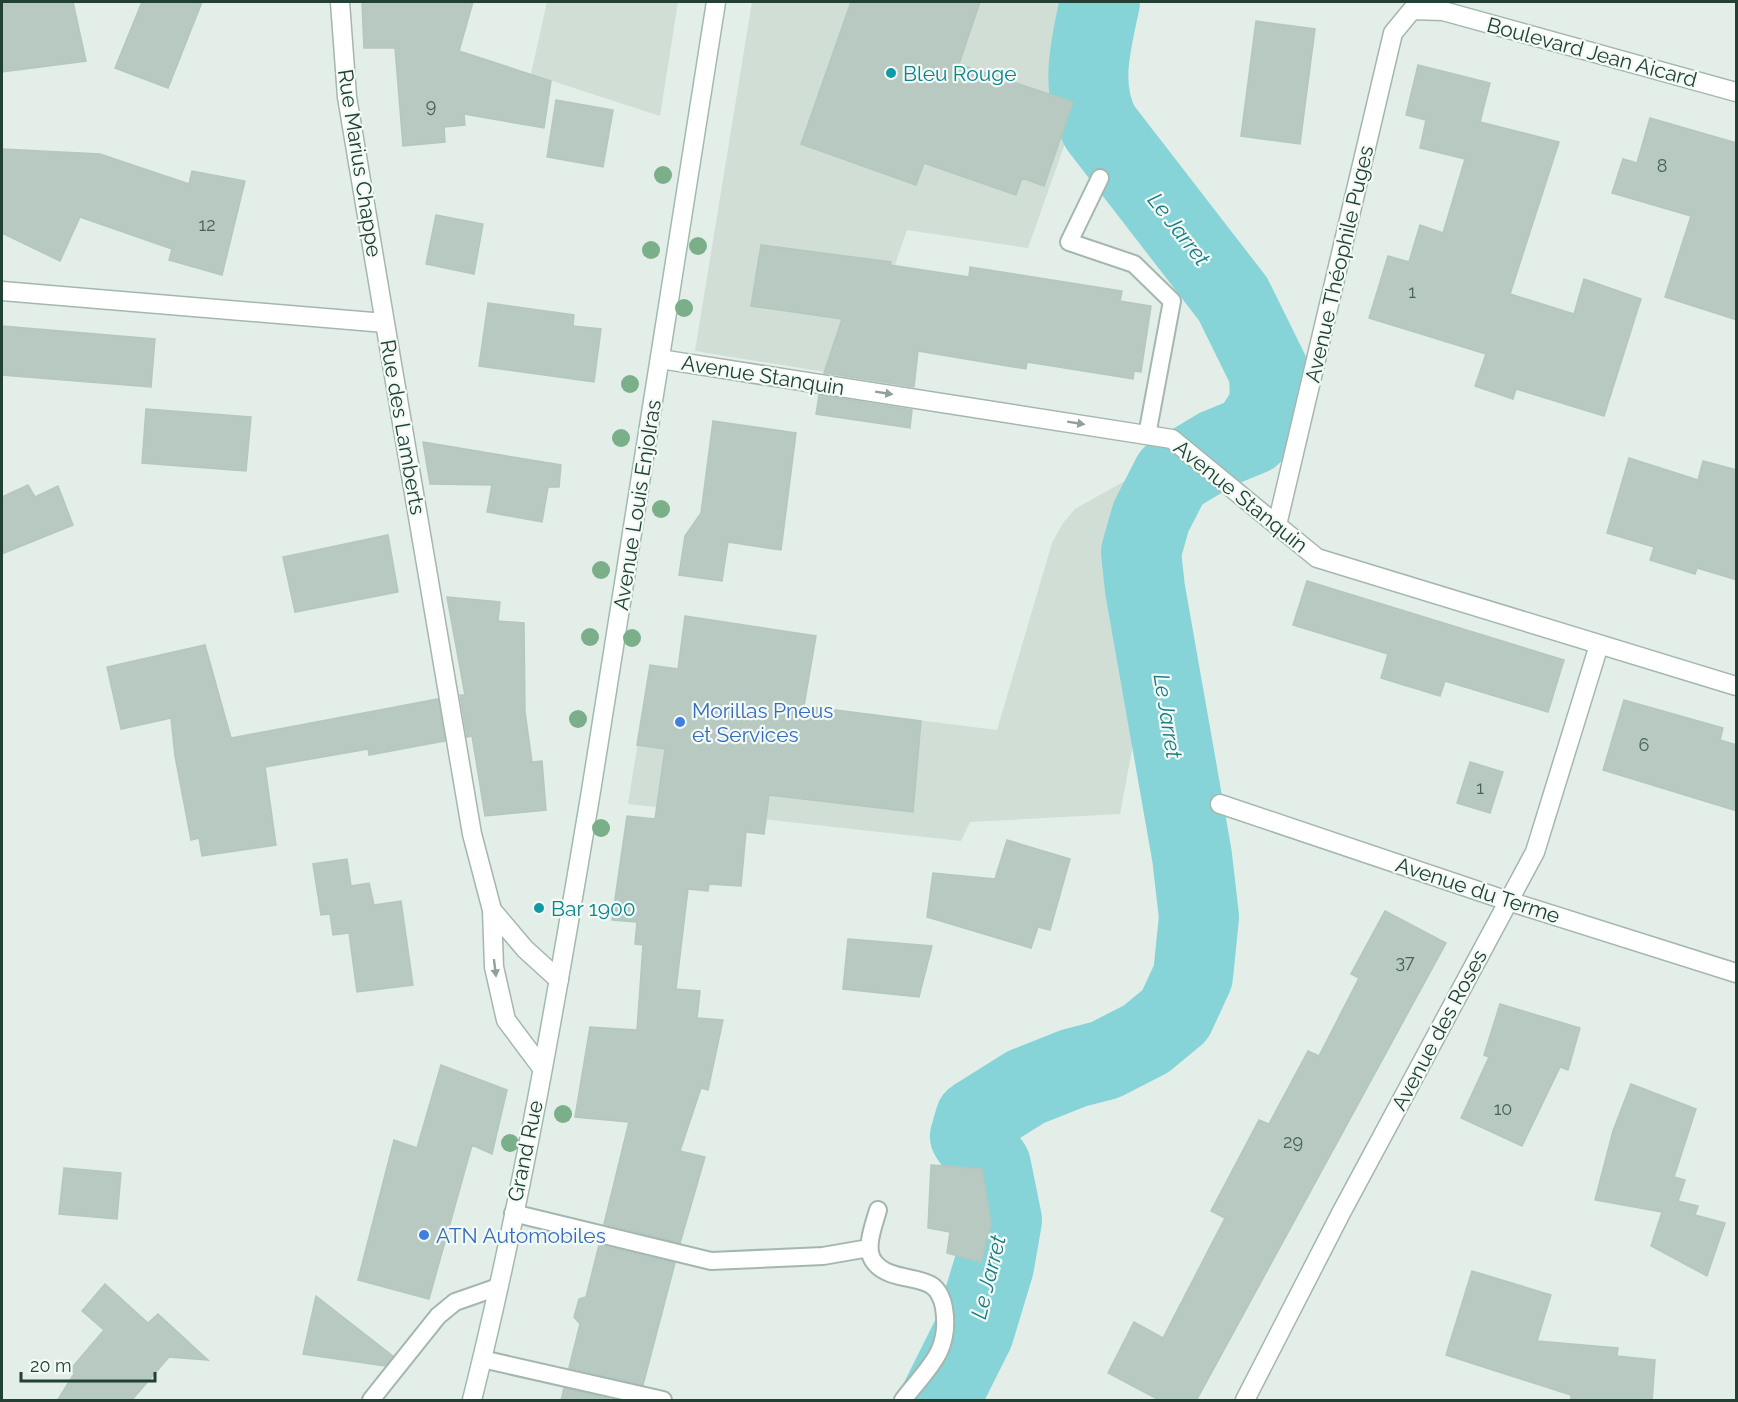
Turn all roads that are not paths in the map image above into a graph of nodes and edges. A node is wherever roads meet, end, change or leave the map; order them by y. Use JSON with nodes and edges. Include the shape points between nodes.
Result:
{"nodes":[{"id":1,"x":340,"y":2,"type":"edge"},
{"id":2,"x":716,"y":2,"type":"edge"},
{"id":3,"x":1412,"y":10,"type":"joint"},
{"id":4,"x":1737,"y":92,"type":"edge"},
{"id":5,"x":1100,"y":178,"type":"dead end"},
{"id":6,"x":2,"y":291,"type":"edge"},
{"id":7,"x":385,"y":323,"type":"junction"},
{"id":8,"x":660,"y":359,"type":"junction"},
{"id":9,"x":1142,"y":434,"type":"junction"},
{"id":10,"x":1278,"y":525,"type":"junction"},
{"id":11,"x":1599,"y":645,"type":"junction"},
{"id":12,"x":1737,"y":686,"type":"edge"},
{"id":13,"x":1220,"y":804,"type":"dead end"},
{"id":14,"x":1508,"y":901,"type":"junction"},
{"id":15,"x":492,"y":910,"type":"junction"},
{"id":16,"x":1737,"y":973,"type":"edge"},
{"id":17,"x":559,"y":980,"type":"junction"},
{"id":18,"x":555,"y":1008,"type":"joint"},
{"id":19,"x":542,"y":1068,"type":"junction"},
{"id":20,"x":878,"y":1210,"type":"dead end"},
{"id":21,"x":513,"y":1213,"type":"junction"},
{"id":22,"x":869,"y":1248,"type":"junction"},
{"id":23,"x":498,"y":1287,"type":"junction"},
{"id":24,"x":482,"y":1359,"type":"junction"},
{"id":25,"x":371,"y":1401,"type":"edge"},
{"id":26,"x":472,"y":1401,"type":"edge"},
{"id":27,"x":663,"y":1401,"type":"edge"},
{"id":28,"x":903,"y":1401,"type":"edge"},
{"id":29,"x":1245,"y":1401,"type":"edge"}],
"edges":[{"from":1,"to":7,"type":"street","name":"Rue Marius Chappe","via":[[347,97]]},
{"from":2,"to":8,"type":"street","name":"Avenue Louis Enjolras"},
{"from":3,"to":4,"type":"street","name":"Boulevard Jean Aicard","via":[[1443,11]]},
{"from":3,"to":10,"type":"street","name":"Avenue Théophile Puges","via":[[1393,33]]},
{"from":5,"to":9,"type":"lane","via":[[1069,242],[1134,264],[1172,302]]},
{"from":6,"to":7,"type":"street","name":"Rue des Lamberts"},
{"from":7,"to":15,"type":"street","name":"Rue des Lamberts","via":[[472,834]]},
{"from":8,"to":9,"type":"street","name":"Avenue Stanquin","one_way":true},
{"from":8,"to":17,"type":"street","name":"Avenue Louis Enjolras"},
{"from":9,"to":10,"type":"street","name":"Avenue Stanquin","via":[[1172,439]]},
{"from":10,"to":11,"type":"street","name":"Avenue Stanquin","via":[[1317,558]]},
{"from":11,"to":12,"type":"street","name":"Avenue Stanquin"},
{"from":11,"to":14,"type":"street","name":"Avenue des Roses","via":[[1535,852]]},
{"from":13,"to":14,"type":"street","name":"Avenue du Terme"},
{"from":14,"to":16,"type":"street","name":"Avenue du Terme"},
{"from":14,"to":29,"type":"street","name":"Avenue des Roses"},
{"from":15,"to":17,"type":"street","name":"Rue des Lamberts","via":[[525,950]]},
{"from":15,"to":19,"type":"street","name":"Rue des Lamberts","one_way":true,"via":[[494,967],[506,1020]]},
{"from":17,"to":18,"type":"street","name":"Avenue Louis Enjolras"},
{"from":18,"to":19,"type":"street","name":"Grand Rue"},
{"from":19,"to":21,"type":"street","name":"Grand Rue"},
{"from":20,"to":22,"type":"lane"},
{"from":21,"to":22,"type":"lane","via":[[711,1261],[823,1256]]},
{"from":21,"to":23,"type":"street","name":"Grand Rue"},
{"from":22,"to":28,"type":"lane","via":[[875,1263],[896,1275],[932,1285],[943,1300],[947,1328],[944,1347]]},
{"from":23,"to":24,"type":"street","name":"Grand Rue"},
{"from":23,"to":25,"type":"lane","via":[[455,1302],[438,1316]]},
{"from":24,"to":26,"type":"street","name":"Grand Rue"},
{"from":24,"to":27,"type":"lane"}]}
